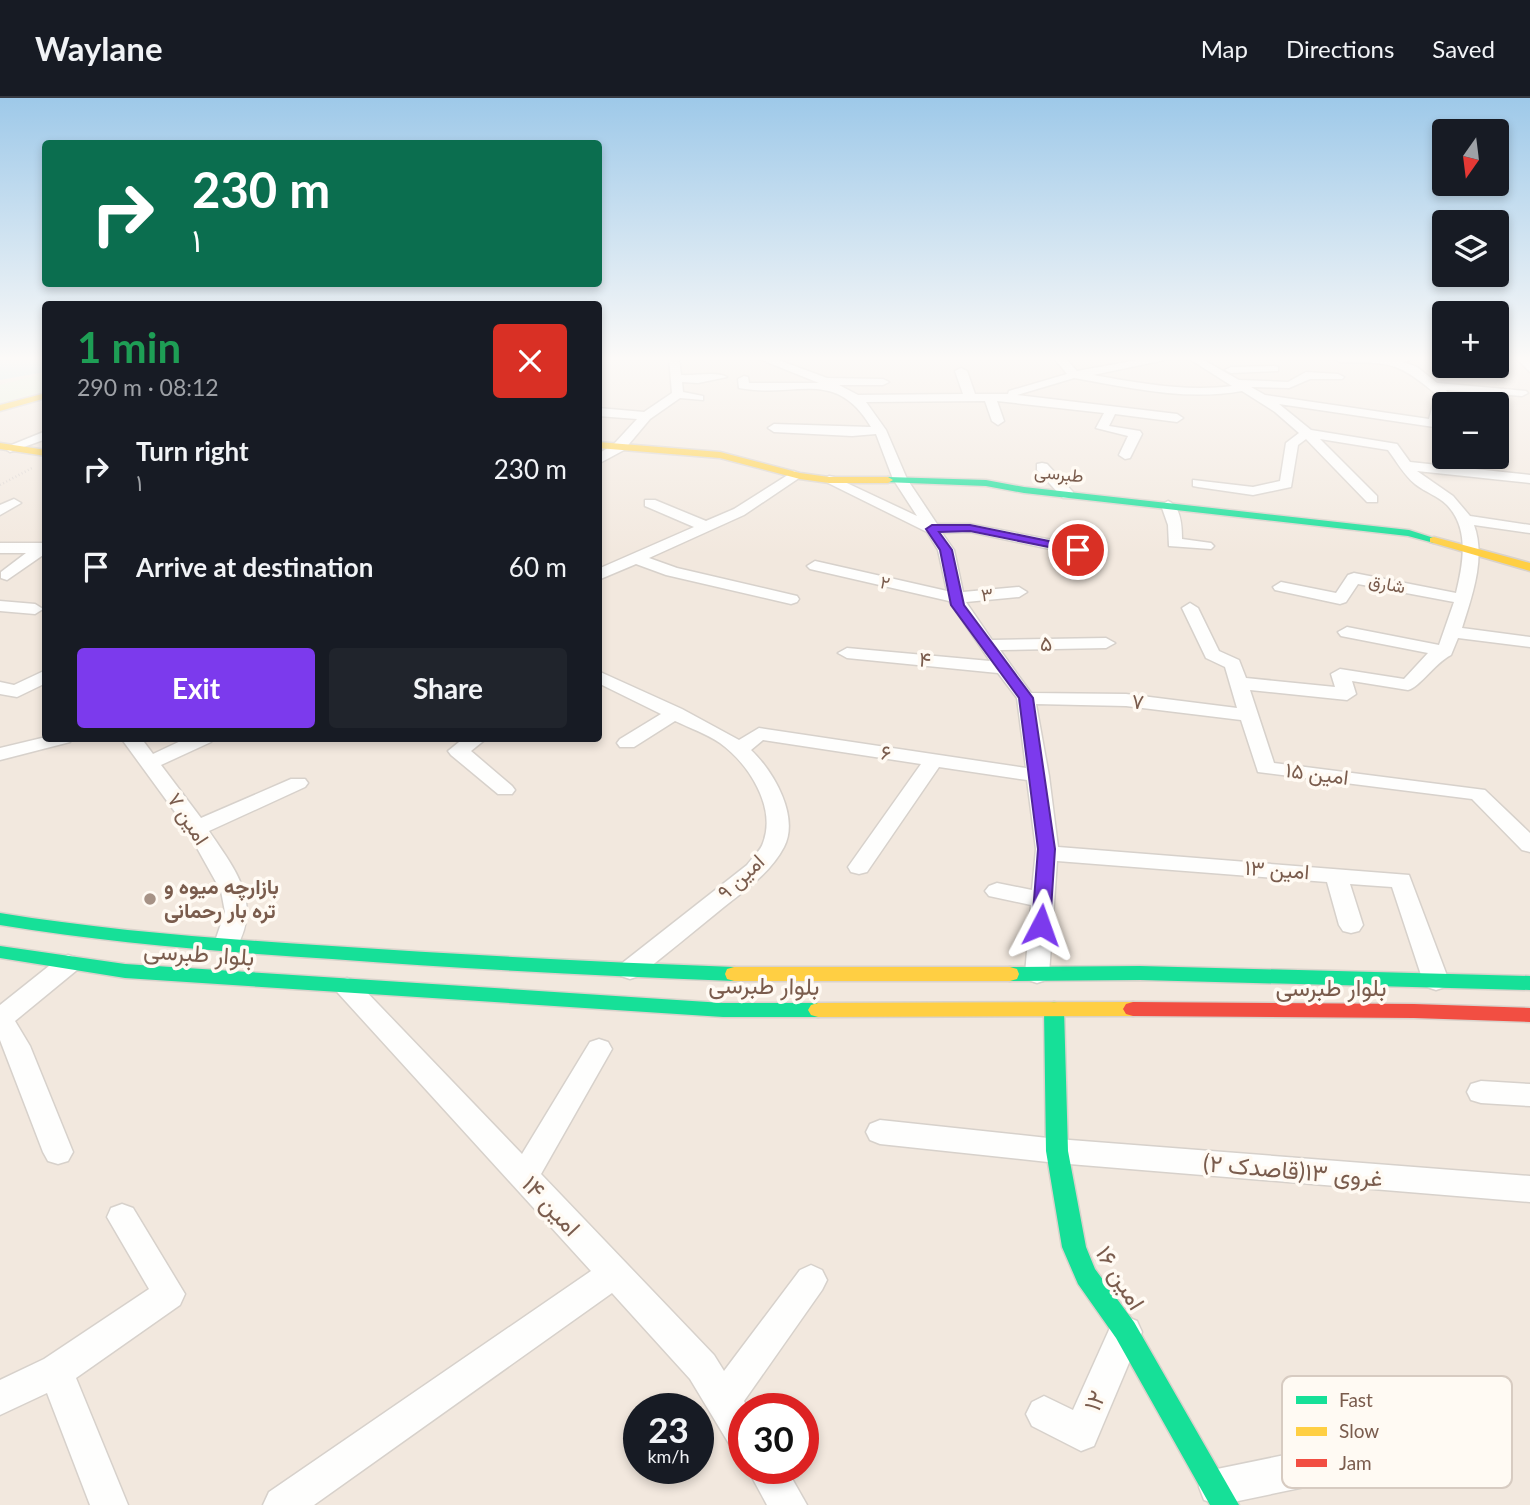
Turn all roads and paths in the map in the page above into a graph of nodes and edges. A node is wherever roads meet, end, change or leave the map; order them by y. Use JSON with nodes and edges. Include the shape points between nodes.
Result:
{"nodes":[{"id":1,"x":639,"y":424,"type":"edge"},
{"id":2,"x":875,"y":424,"type":"edge"},
{"id":3,"x":1104,"y":424,"type":"edge"},
{"id":4,"x":1296,"y":424,"type":"edge"},
{"id":5,"x":774,"y":428,"type":"dead end"},
{"id":6,"x":880,"y":430,"type":"junction"},
{"id":7,"x":1308,"y":433,"type":"junction"},
{"id":8,"x":42,"y":437,"type":"edge"},
{"id":9,"x":602,"y":445,"type":"edge"},
{"id":10,"x":620,"y":447,"type":"junction"},
{"id":11,"x":6,"y":451,"type":"edge"},
{"id":12,"x":42,"y":452,"type":"edge"},
{"id":13,"x":1125,"y":455,"type":"dead end"},
{"id":14,"x":602,"y":458,"type":"edge"},
{"id":15,"x":1406,"y":466,"type":"junction"},
{"id":16,"x":34,"y":467,"type":"dead end"},
{"id":17,"x":1042,"y":467,"type":"dead end"},
{"id":18,"x":794,"y":475,"type":"junction"},
{"id":19,"x":900,"y":479,"type":"junction"},
{"id":20,"x":1530,"y":479,"type":"edge"},
{"id":21,"x":829,"y":480,"type":"junction"},
{"id":22,"x":1198,"y":483,"type":"dead end"},
{"id":23,"x":0,"y":485,"type":"edge"},
{"id":24,"x":1068,"y":495,"type":"junction"},
{"id":25,"x":1372,"y":499,"type":"dead end"},
{"id":26,"x":14,"y":503,"type":"dead end"},
{"id":27,"x":650,"y":503,"type":"dead end"},
{"id":28,"x":1168,"y":505,"type":"junction"},
{"id":29,"x":884,"y":506,"type":"junction"},
{"id":30,"x":0,"y":510,"type":"edge"},
{"id":31,"x":1468,"y":520,"type":"junction"},
{"id":32,"x":705,"y":526,"type":"junction"},
{"id":33,"x":888,"y":527,"type":"dead end"},
{"id":34,"x":1530,"y":528,"type":"edge"},
{"id":35,"x":932,"y":529,"type":"junction"},
{"id":36,"x":1206,"y":545,"type":"dead end"},
{"id":37,"x":0,"y":548,"type":"edge"},
{"id":38,"x":42,"y":548,"type":"edge"},
{"id":39,"x":42,"y":549,"type":"edge"},
{"id":40,"x":1078,"y":550,"type":"dead end"},
{"id":41,"x":1472,"y":555,"type":"junction"},
{"id":42,"x":635,"y":558,"type":"junction"},
{"id":43,"x":814,"y":566,"type":"dead end"},
{"id":44,"x":1530,"y":567,"type":"edge"},
{"id":45,"x":602,"y":573,"type":"edge"},
{"id":46,"x":7,"y":575,"type":"dead end"},
{"id":47,"x":1281,"y":587,"type":"dead end"},
{"id":48,"x":1019,"y":592,"type":"dead end"},
{"id":49,"x":956,"y":598,"type":"junction"},
{"id":50,"x":792,"y":599,"type":"dead end"},
{"id":51,"x":1463,"y":599,"type":"junction"},
{"id":52,"x":0,"y":606,"type":"edge"},
{"id":53,"x":1190,"y":608,"type":"dead end"},
{"id":54,"x":40,"y":610,"type":"edge"},
{"id":55,"x":1347,"y":632,"type":"dead end"},
{"id":56,"x":1452,"y":632,"type":"junction"},
{"id":57,"x":1530,"y":642,"type":"edge"},
{"id":58,"x":1106,"y":643,"type":"dead end"},
{"id":59,"x":986,"y":645,"type":"junction"},
{"id":60,"x":1445,"y":651,"type":"junction"},
{"id":61,"x":847,"y":653,"type":"dead end"},
{"id":62,"x":1003,"y":668,"type":"junction"},
{"id":63,"x":42,"y":677,"type":"edge"},
{"id":64,"x":602,"y":678,"type":"edge"},
{"id":65,"x":1239,"y":683,"type":"junction"},
{"id":66,"x":0,"y":688,"type":"edge"},
{"id":67,"x":1026,"y":698,"type":"junction"},
{"id":68,"x":675,"y":713,"type":"junction"},
{"id":69,"x":1248,"y":715,"type":"junction"},
{"id":70,"x":46,"y":742,"type":"edge"},
{"id":71,"x":133,"y":742,"type":"edge"},
{"id":72,"x":195,"y":742,"type":"edge"},
{"id":73,"x":472,"y":742,"type":"edge"},
{"id":74,"x":627,"y":743,"type":"dead end"},
{"id":75,"x":739,"y":750,"type":"junction"},
{"id":76,"x":0,"y":754,"type":"edge"},
{"id":77,"x":934,"y":760,"type":"junction"},
{"id":78,"x":149,"y":763,"type":"junction"},
{"id":79,"x":1039,"y":776,"type":"junction"},
{"id":80,"x":298,"y":782,"type":"dead end"},
{"id":81,"x":505,"y":790,"type":"dead end"},
{"id":82,"x":1504,"y":820,"type":"junction"},
{"id":83,"x":1530,"y":820,"type":"edge"},
{"id":84,"x":195,"y":829,"type":"junction"},
{"id":85,"x":1530,"y":845,"type":"edge"},
{"id":86,"x":1046,"y":853,"type":"junction"},
{"id":87,"x":859,"y":867,"type":"dead end"},
{"id":88,"x":1336,"y":875,"type":"junction"},
{"id":89,"x":997,"y":891,"type":"dead end"},
{"id":90,"x":1043,"y":900,"type":"junction"},
{"id":91,"x":0,"y":919,"type":"edge"},
{"id":92,"x":1351,"y":925,"type":"dead end"},
{"id":93,"x":226,"y":944,"type":"junction"},
{"id":94,"x":0,"y":952,"type":"edge"},
{"id":95,"x":68,"y":964,"type":"junction"},
{"id":96,"x":630,"y":970,"type":"junction"},
{"id":97,"x":1037,"y":974,"type":"junction"},
{"id":98,"x":1436,"y":981,"type":"junction"},
{"id":99,"x":1530,"y":983,"type":"edge"},
{"id":100,"x":347,"y":987,"type":"junction"},
{"id":101,"x":1055,"y":1009,"type":"junction"},
{"id":102,"x":1530,"y":1016,"type":"edge"},
{"id":103,"x":0,"y":1018,"type":"edge"},
{"id":104,"x":599,"y":1049,"type":"dead end"},
{"id":105,"x":1480,"y":1092,"type":"dead end"},
{"id":106,"x":1530,"y":1095,"type":"edge"},
{"id":107,"x":880,"y":1132,"type":"dead end"},
{"id":108,"x":1057,"y":1151,"type":"junction"},
{"id":109,"x":58,"y":1152,"type":"dead end"},
{"id":110,"x":524,"y":1177,"type":"junction"},
{"id":111,"x":1530,"y":1189,"type":"edge"},
{"id":112,"x":122,"y":1217,"type":"dead end"},
{"id":113,"x":614,"y":1273,"type":"junction"},
{"id":114,"x":811,"y":1280,"type":"dead end"},
{"id":115,"x":1125,"y":1330,"type":"junction"},
{"id":116,"x":55,"y":1371,"type":"junction"},
{"id":117,"x":0,"y":1398,"type":"edge"},
{"id":118,"x":723,"y":1401,"type":"junction"},
{"id":119,"x":728,"y":1409,"type":"edge"},
{"id":120,"x":1044,"y":1413,"type":"dead end"},
{"id":121,"x":1282,"y":1479,"type":"edge"},
{"id":122,"x":775,"y":1484,"type":"edge"},
{"id":123,"x":1221,"y":1496,"type":"edge"},
{"id":124,"x":109,"y":1505,"type":"edge"},
{"id":125,"x":282,"y":1505,"type":"edge"},
{"id":126,"x":788,"y":1505,"type":"edge"}],
"edges":[{"from":1,"to":10,"type":"street"},
{"from":2,"to":6,"type":"street"},
{"from":3,"to":13,"type":"street","via":[[1102,428],[1136,434]]},
{"from":4,"to":7,"type":"street"},
{"from":5,"to":6,"type":"street"},
{"from":6,"to":19,"type":"street"},
{"from":7,"to":15,"type":"street","via":[[1392,447]]},
{"from":7,"to":22,"type":"street","via":[[1292,443],[1286,484],[1253,491]]},
{"from":7,"to":25,"type":"street"},
{"from":8,"to":11,"type":"street"},
{"from":9,"to":10,"type":"main road","name":"طبرسی"},
{"from":10,"to":14,"type":"street"},
{"from":10,"to":18,"type":"main road","name":"طبرسی","via":[[720,455]]},
{"from":11,"to":12,"type":"main road"},
{"from":15,"to":20,"type":"street"},
{"from":15,"to":31,"type":"street"},
{"from":16,"to":23,"type":"path"},
{"from":17,"to":24,"type":"street"},
{"from":18,"to":21,"type":"main road","name":"طبرسی"},
{"from":18,"to":32,"type":"street","via":[[739,512]]},
{"from":19,"to":21,"type":"main road","name":"طبرسی"},
{"from":19,"to":24,"type":"main road","name":"طبرسی","via":[[986,483]]},
{"from":19,"to":35,"type":"street"},
{"from":21,"to":29,"type":"street"},
{"from":24,"to":28,"type":"main road","name":"طبرسی"},
{"from":26,"to":30,"type":"street"},
{"from":27,"to":32,"type":"street"},
{"from":28,"to":36,"type":"street","via":[[1175,525],[1174,543]]},
{"from":28,"to":41,"type":"main road","name":"طبرسی","via":[[1409,533],[1440,540]]},
{"from":29,"to":33,"type":"street"},
{"from":29,"to":35,"type":"street"},
{"from":31,"to":34,"type":"street"},
{"from":31,"to":41,"type":"street"},
{"from":32,"to":42,"type":"street"},
{"from":35,"to":40,"type":"street","via":[[970,528]]},
{"from":35,"to":49,"type":"street","via":[[946,550]]},
{"from":37,"to":38,"type":"street"},
{"from":39,"to":46,"type":"street"},
{"from":41,"to":44,"type":"main road","name":"طبرسی"},
{"from":41,"to":51,"type":"street"},
{"from":42,"to":45,"type":"street"},
{"from":42,"to":50,"type":"street","via":[[672,572]]},
{"from":43,"to":49,"type":"street","name":"۲"},
{"from":47,"to":51,"type":"street","name":"شارق","via":[[1340,599],[1354,578]]},
{"from":48,"to":49,"type":"street","name":"۳"},
{"from":49,"to":59,"type":"street"},
{"from":51,"to":56,"type":"street"},
{"from":52,"to":54,"type":"street"},
{"from":53,"to":65,"type":"street","name":"امین ۱۵","via":[[1212,654],[1233,664]]},
{"from":55,"to":60,"type":"street"},
{"from":56,"to":57,"type":"street"},
{"from":56,"to":60,"type":"street"},
{"from":58,"to":59,"type":"street","name":"۵"},
{"from":59,"to":62,"type":"street"},
{"from":60,"to":65,"type":"street","via":[[1431,658],[1408,685],[1340,674],[1347,694]]},
{"from":61,"to":62,"type":"street","name":"۴"},
{"from":62,"to":67,"type":"street"},
{"from":63,"to":66,"type":"street","via":[[17,691]]},
{"from":64,"to":68,"type":"street","name":"امین ۹"},
{"from":65,"to":69,"type":"street","name":"امین ۱۵"},
{"from":67,"to":69,"type":"street","name":"۷","via":[[1126,700]]},
{"from":67,"to":79,"type":"street"},
{"from":68,"to":74,"type":"street"},
{"from":68,"to":75,"type":"street","name":"امین ۹","via":[[727,739]]},
{"from":69,"to":82,"type":"street","name":"امین ۱۵","via":[[1265,768],[1478,794]]},
{"from":70,"to":76,"type":"street"},
{"from":71,"to":78,"type":"street","name":"امین ۷"},
{"from":72,"to":78,"type":"street"},
{"from":73,"to":81,"type":"street","via":[[458,751]]},
{"from":75,"to":77,"type":"street","name":"۶","via":[[759,734]]},
{"from":75,"to":96,"type":"street","name":"امین ۹","via":[[756,766],[769,791],[778,820],[774,845],[755,870]]},
{"from":77,"to":79,"type":"street","name":"۶"},
{"from":77,"to":87,"type":"street"},
{"from":78,"to":84,"type":"street","name":"امین ۷"},
{"from":79,"to":86,"type":"street"},
{"from":80,"to":84,"type":"street"},
{"from":82,"to":83,"type":"street"},
{"from":82,"to":85,"type":"street","name":"امین ۱۵"},
{"from":84,"to":93,"type":"street","name":"امین ۷","via":[[232,886],[237,911]]},
{"from":86,"to":88,"type":"street","name":"امین ۱۳"},
{"from":86,"to":90,"type":"street"},
{"from":88,"to":92,"type":"street"},
{"from":88,"to":98,"type":"street","name":"امین ۱۳","via":[[1401,880]]},
{"from":89,"to":90,"type":"street"},
{"from":90,"to":97,"type":"street"},
{"from":91,"to":93,"type":"main road","name":"بلوار طبرسی","via":[[66,931]]},
{"from":93,"to":96,"type":"main road","name":"بلوار طبرسی","via":[[415,960]]},
{"from":94,"to":95,"type":"main road","name":"بلوار طبرسی"},
{"from":95,"to":100,"type":"main road","name":"بلوار طبرسی"},
{"from":95,"to":103,"type":"street"},
{"from":96,"to":97,"type":"main road","name":"بلوار طبرسی","via":[[789,976]]},
{"from":97,"to":98,"type":"main road","name":"بلوار طبرسی"},
{"from":98,"to":99,"type":"main road","name":"بلوار طبرسی"},
{"from":100,"to":101,"type":"main road","name":"بلوار طبرسی","via":[[723,1010]]},
{"from":100,"to":110,"type":"street","name":"امین ۱۴"},
{"from":101,"to":102,"type":"main road","name":"بلوار طبرسی"},
{"from":101,"to":108,"type":"main road","name":"امین ۱۶"},
{"from":103,"to":109,"type":"street","via":[[17,1046]]},
{"from":104,"to":110,"type":"street"},
{"from":105,"to":106,"type":"street"},
{"from":107,"to":108,"type":"street","name":"غروی ۱۳(قاصدک ۲)"},
{"from":108,"to":111,"type":"street","name":"غروی ۱۳(قاصدک ۲)"},
{"from":108,"to":115,"type":"main road","name":"امین ۱۶","via":[[1074,1247],[1086,1276]]},
{"from":110,"to":113,"type":"street","name":"امین ۱۴"},
{"from":112,"to":116,"type":"street","via":[[169,1294]]},
{"from":113,"to":118,"type":"street","name":"امین ۱۴","via":[[702,1367]]},
{"from":113,"to":125,"type":"street"},
{"from":114,"to":118,"type":"street"},
{"from":115,"to":120,"type":"street","name":"۱۲","via":[[1081,1433]]},
{"from":115,"to":123,"type":"main road","name":"امین ۱۶"},
{"from":116,"to":117,"type":"street"},
{"from":116,"to":124,"type":"street"},
{"from":118,"to":119,"type":"street","name":"امین ۱۴"},
{"from":121,"to":123,"type":"street"},
{"from":122,"to":126,"type":"street"}]}
